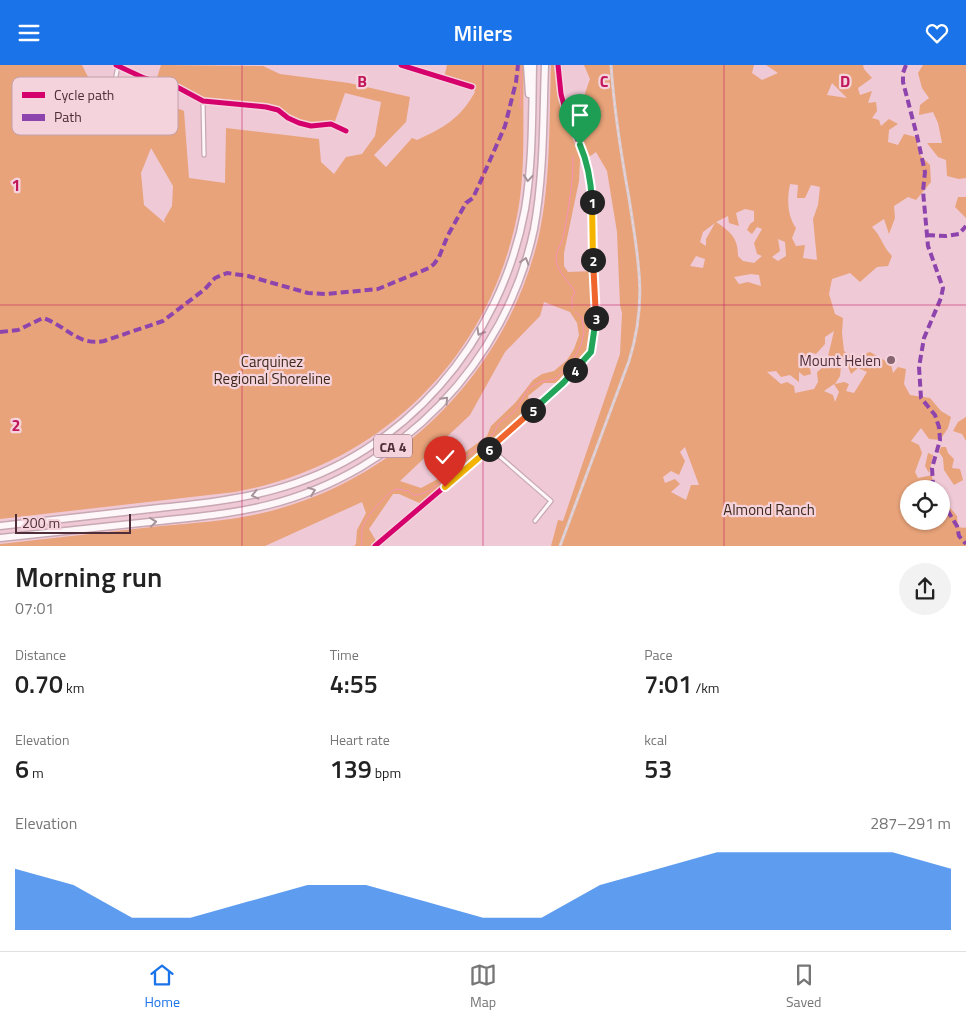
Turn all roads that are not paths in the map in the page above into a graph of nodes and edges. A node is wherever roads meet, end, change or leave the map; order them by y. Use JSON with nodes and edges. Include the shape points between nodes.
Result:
{"nodes":[{"id":1,"x":117,"y":65,"type":"edge"},
{"id":2,"x":401,"y":65,"type":"edge"},
{"id":3,"x":527,"y":65,"type":"edge"},
{"id":4,"x":534,"y":65,"type":"edge"},
{"id":5,"x":546,"y":65,"type":"edge"},
{"id":6,"x":558,"y":65,"type":"edge"},
{"id":7,"x":142,"y":77,"type":"edge"},
{"id":8,"x":472,"y":87,"type":"dead end"},
{"id":9,"x":178,"y":88,"type":"edge"},
{"id":10,"x":203,"y":101,"type":"junction"},
{"id":11,"x":531,"y":129,"type":"junction"},
{"id":12,"x":346,"y":131,"type":"dead end"},
{"id":13,"x":204,"y":155,"type":"dead end"},
{"id":14,"x":490,"y":448,"type":"junction"},
{"id":15,"x":534,"y":521,"type":"dead end"},
{"id":16,"x":0,"y":526,"type":"edge"},
{"id":17,"x":0,"y":538,"type":"edge"},
{"id":18,"x":375,"y":546,"type":"edge"}],
"edges":[{"from":1,"to":7,"type":"street"},
{"from":2,"to":8,"type":"street"},
{"from":3,"to":11,"type":"highway"},
{"from":4,"to":11,"type":"highway","number":"CA 4"},
{"from":17,"to":5,"type":"highway","number":"CA 4","one_way":true,"via":[[266,506],[342,478],[410,433],[443,403],[472,368],[496,330],[515,289],[530,246],[538,202]]},
{"from":6,"to":14,"type":"street","via":[[566,113],[586,159],[592,189],[596,322],[593,341],[591,352],[563,383]]},
{"from":9,"to":10,"type":"street"},
{"from":10,"to":12,"type":"street","via":[[266,107],[278,110],[299,123],[311,126],[330,124]]},
{"from":10,"to":13,"type":"street"},
{"from":11,"to":16,"type":"highway","number":"CA 4","one_way":true,"via":[[523,218],[495,303],[473,342],[446,379],[422,405],[388,433],[359,454],[325,471],[292,485],[257,494],[213,502]]},
{"from":14,"to":15,"type":"street","via":[[551,501]]},
{"from":14,"to":18,"type":"street"}]}
